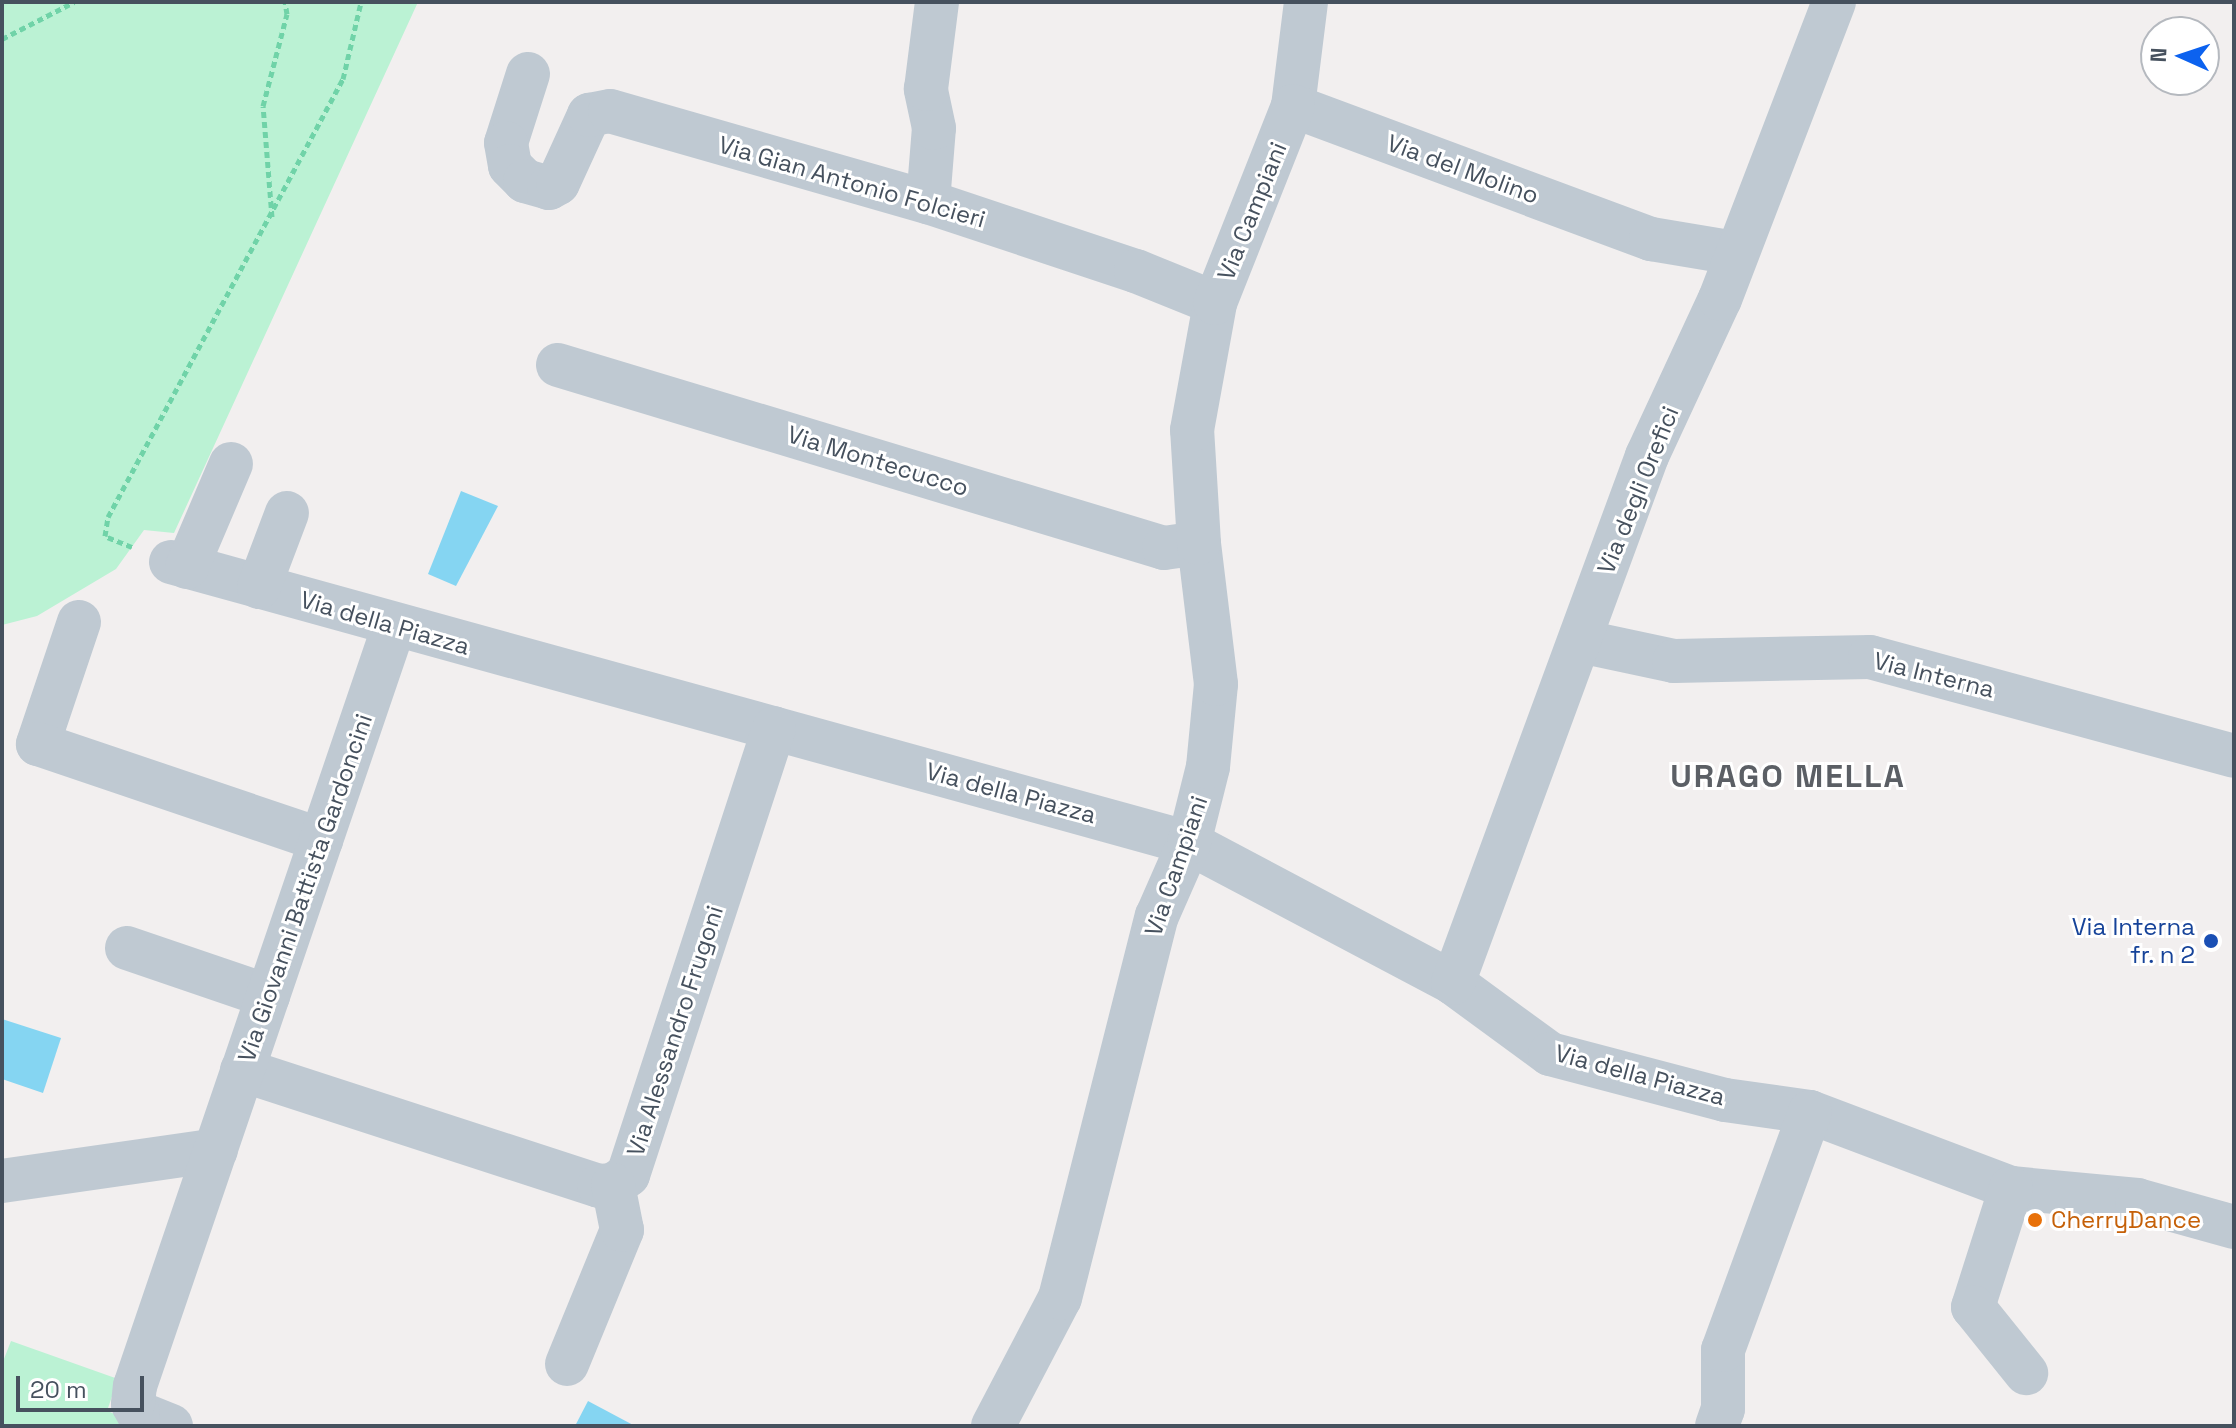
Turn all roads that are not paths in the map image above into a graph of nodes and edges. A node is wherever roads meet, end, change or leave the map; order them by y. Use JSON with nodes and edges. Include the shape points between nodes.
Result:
{"nodes":[{"id":1,"x":937,"y":2,"type":"edge"},
{"id":2,"x":1306,"y":2,"type":"edge"},
{"id":3,"x":1834,"y":2,"type":"edge"},
{"id":4,"x":528,"y":74,"type":"dead end"},
{"id":5,"x":1293,"y":106,"type":"junction"},
{"id":6,"x":928,"y":202,"type":"junction"},
{"id":7,"x":1735,"y":253,"type":"junction"},
{"id":8,"x":1215,"y":303,"type":"junction"},
{"id":9,"x":558,"y":365,"type":"dead end"},
{"id":10,"x":231,"y":464,"type":"dead end"},
{"id":11,"x":287,"y":513,"type":"dead end"},
{"id":12,"x":1199,"y":543,"type":"junction"},
{"id":13,"x":259,"y":587,"type":"junction"},
{"id":14,"x":79,"y":622,"type":"dead end"},
{"id":15,"x":394,"y":626,"type":"junction"},
{"id":16,"x":1580,"y":641,"type":"junction"},
{"id":17,"x":774,"y":728,"type":"junction"},
{"id":18,"x":2234,"y":756,"type":"edge"},
{"id":19,"x":321,"y":840,"type":"junction"},
{"id":20,"x":1189,"y":843,"type":"junction"},
{"id":21,"x":127,"y":948,"type":"dead end"},
{"id":22,"x":1453,"y":983,"type":"junction"},
{"id":23,"x":268,"y":996,"type":"junction"},
{"id":24,"x":242,"y":1070,"type":"junction"},
{"id":25,"x":1810,"y":1112,"type":"junction"},
{"id":26,"x":216,"y":1150,"type":"junction"},
{"id":27,"x":2,"y":1181,"type":"edge"},
{"id":28,"x":613,"y":1185,"type":"junction"},
{"id":29,"x":2011,"y":1188,"type":"junction"},
{"id":30,"x":2234,"y":1227,"type":"edge"},
{"id":31,"x":567,"y":1364,"type":"dead end"},
{"id":32,"x":2026,"y":1373,"type":"dead end"},
{"id":33,"x":171,"y":1426,"type":"edge"},
{"id":34,"x":993,"y":1426,"type":"edge"},
{"id":35,"x":1717,"y":1426,"type":"edge"}],
"edges":[{"from":1,"to":6,"type":"street","via":[[926,89],[934,128]]},
{"from":2,"to":5,"type":"street"},
{"from":3,"to":7,"type":"street","name":"Via degli Orefici"},
{"from":4,"to":6,"type":"street","name":"Via Gian Antonio Folcieri","via":[[506,143],[510,166],[525,181],[549,188],[558,183],[589,115],[610,111]]},
{"from":5,"to":7,"type":"street","name":"Via del Molino","via":[[1651,239]]},
{"from":5,"to":8,"type":"street","name":"Via Campiani"},
{"from":6,"to":8,"type":"street","name":"Via Gian Antonio Folcieri"},
{"from":7,"to":16,"type":"street","name":"Via degli Orefici","via":[[1720,299],[1647,456]]},
{"from":8,"to":12,"type":"street","name":"Via Campiani","via":[[1192,430]]},
{"from":9,"to":12,"type":"street","name":"Via Montecucco","via":[[1164,548]]},
{"from":10,"to":13,"type":"street","name":"Via della Piazza","via":[[179,564]]},
{"from":11,"to":13,"type":"street"},
{"from":12,"to":20,"type":"street","name":"Via Campiani","via":[[1216,684],[1208,767]]},
{"from":13,"to":15,"type":"street","name":"Via della Piazza"},
{"from":14,"to":19,"type":"street","via":[[38,744]]},
{"from":15,"to":17,"type":"street","name":"Via della Piazza"},
{"from":15,"to":19,"type":"street","name":"Via Giovanni Battista Gardoncini"},
{"from":16,"to":18,"type":"street","name":"Via Interna","via":[[1674,661],[1870,657]]},
{"from":16,"to":22,"type":"street","name":"Via degli Orefici"},
{"from":17,"to":20,"type":"street","name":"Via della Piazza"},
{"from":17,"to":28,"type":"street","name":"Via Alessandro Frugoni","via":[[628,1175]]},
{"from":19,"to":23,"type":"street","name":"Via Giovanni Battista Gardoncini"},
{"from":20,"to":22,"type":"street","name":"Via della Piazza"},
{"from":20,"to":34,"type":"street","name":"Via Campiani","via":[[1157,916],[1060,1298]]},
{"from":21,"to":23,"type":"street"},
{"from":22,"to":25,"type":"street","name":"Via della Piazza","via":[[1550,1054],[1725,1100]]},
{"from":23,"to":24,"type":"street","name":"Via Giovanni Battista Gardoncini"},
{"from":24,"to":26,"type":"street","name":"Via Giovanni Battista Gardoncini"},
{"from":24,"to":28,"type":"street","name":"Via Alessandro Frugoni","via":[[599,1186]]},
{"from":25,"to":29,"type":"street","name":"Via della Piazza"},
{"from":25,"to":35,"type":"street","via":[[1723,1350]]},
{"from":26,"to":27,"type":"street"},
{"from":26,"to":33,"type":"street","name":"Via Giovanni Battista Gardoncini","via":[[135,1386],[138,1413]]},
{"from":28,"to":31,"type":"street","via":[[622,1230]]},
{"from":29,"to":30,"type":"street","name":"Via della Piazza","via":[[2137,1200]]},
{"from":29,"to":32,"type":"street","via":[[1973,1307]]}]}
